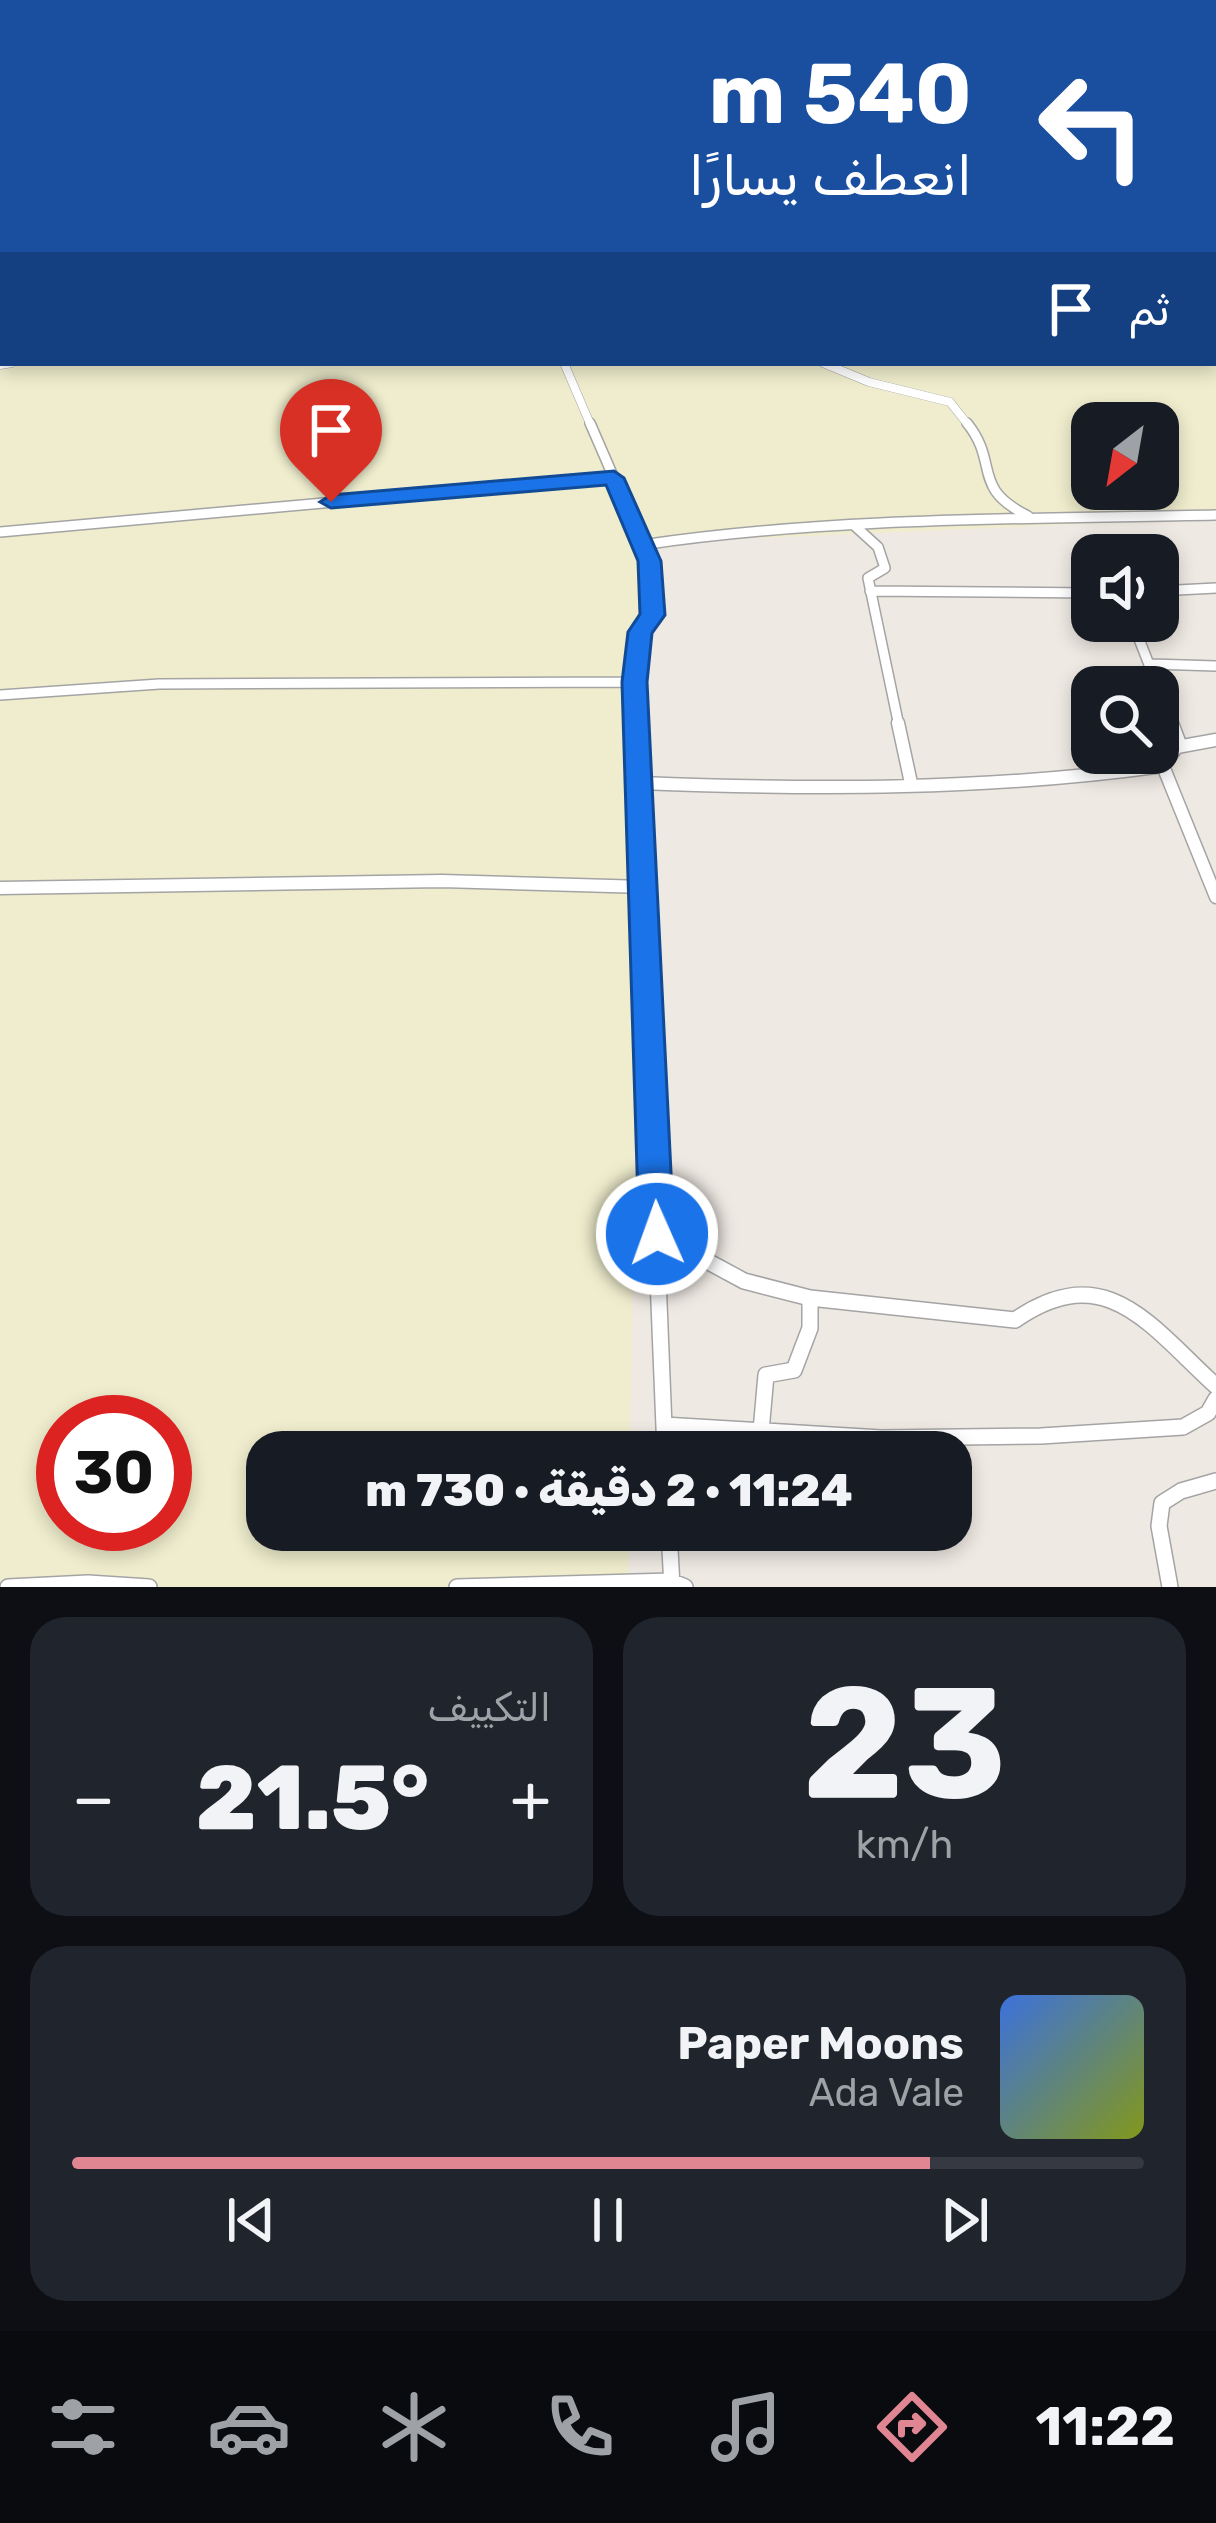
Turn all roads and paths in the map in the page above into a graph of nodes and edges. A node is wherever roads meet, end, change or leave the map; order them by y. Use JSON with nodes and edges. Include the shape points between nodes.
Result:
{"nodes":[{"id":1,"x":565,"y":366,"type":"edge"},
{"id":2,"x":831,"y":366,"type":"edge"},
{"id":3,"x":614,"y":478,"type":"junction"},
{"id":4,"x":1002,"y":503,"type":"junction"},
{"id":5,"x":1216,"y":515,"type":"edge"},
{"id":6,"x":1031,"y":518,"type":"junction"},
{"id":7,"x":995,"y":519,"type":"junction"},
{"id":8,"x":856,"y":527,"type":"junction"},
{"id":9,"x":0,"y":532,"type":"edge"},
{"id":10,"x":642,"y":544,"type":"junction"},
{"id":11,"x":1216,"y":588,"type":"edge"},
{"id":12,"x":1179,"y":590,"type":"edge"},
{"id":13,"x":870,"y":591,"type":"junction"},
{"id":14,"x":1071,"y":593,"type":"edge"},
{"id":15,"x":1141,"y":642,"type":"edge"},
{"id":16,"x":1151,"y":664,"type":"junction"},
{"id":17,"x":1216,"y":666,"type":"edge"},
{"id":18,"x":634,"y":682,"type":"junction"},
{"id":19,"x":0,"y":695,"type":"edge"},
{"id":20,"x":1216,"y":740,"type":"edge"},
{"id":21,"x":1180,"y":744,"type":"joint"},
{"id":22,"x":1106,"y":774,"type":"edge"},
{"id":23,"x":1166,"y":774,"type":"edge"},
{"id":24,"x":641,"y":783,"type":"junction"},
{"id":25,"x":911,"y":783,"type":"junction"},
{"id":26,"x":645,"y":887,"type":"junction"},
{"id":27,"x":0,"y":888,"type":"edge"},
{"id":28,"x":1216,"y":897,"type":"edge"},
{"id":29,"x":657,"y":1234,"type":"junction"},
{"id":30,"x":810,"y":1298,"type":"junction"},
{"id":31,"x":1216,"y":1385,"type":"edge"},
{"id":32,"x":1216,"y":1399,"type":"edge"},
{"id":33,"x":664,"y":1425,"type":"junction"},
{"id":34,"x":664,"y":1431,"type":"edge"},
{"id":35,"x":761,"y":1431,"type":"joint"},
{"id":36,"x":972,"y":1436,"type":"edge"},
{"id":37,"x":1216,"y":1481,"type":"edge"},
{"id":38,"x":672,"y":1551,"type":"edge"},
{"id":39,"x":676,"y":1585,"type":"edge"},
{"id":40,"x":8,"y":1587,"type":"edge"},
{"id":41,"x":149,"y":1587,"type":"edge"},
{"id":42,"x":457,"y":1587,"type":"edge"},
{"id":43,"x":1170,"y":1587,"type":"edge"}],
"edges":[{"from":1,"to":3,"type":"street"},
{"from":2,"to":4,"type":"street","via":[[950,402],[978,437]]},
{"from":3,"to":9,"type":"street"},
{"from":3,"to":10,"type":"street"},
{"from":4,"to":6,"type":"street"},
{"from":4,"to":7,"type":"street"},
{"from":5,"to":6,"type":"street"},
{"from":6,"to":7,"type":"street"},
{"from":7,"to":8,"type":"street"},
{"from":8,"to":10,"type":"street"},
{"from":8,"to":13,"type":"street","via":[[878,547],[885,568],[868,578]]},
{"from":10,"to":18,"type":"street","via":[[652,615],[640,632]]},
{"from":11,"to":12,"type":"street"},
{"from":13,"to":14,"type":"street"},
{"from":13,"to":25,"type":"street"},
{"from":15,"to":16,"type":"street"},
{"from":16,"to":17,"type":"street"},
{"from":16,"to":21,"type":"street"},
{"from":18,"to":19,"type":"street","via":[[159,684]]},
{"from":18,"to":24,"type":"street"},
{"from":20,"to":21,"type":"street"},
{"from":22,"to":25,"type":"street"},
{"from":23,"to":28,"type":"street"},
{"from":24,"to":25,"type":"street","via":[[815,790]]},
{"from":24,"to":26,"type":"street"},
{"from":26,"to":27,"type":"street","via":[[442,881]]},
{"from":26,"to":29,"type":"street"},
{"from":29,"to":30,"type":"street","via":[[744,1281]]},
{"from":29,"to":33,"type":"street"},
{"from":30,"to":31,"type":"street","via":[[1015,1320],[1032,1304],[1088,1293],[1139,1312]]},
{"from":30,"to":35,"type":"street","via":[[810,1328],[794,1370],[766,1375]]},
{"from":32,"to":36,"type":"street","via":[[1199,1420],[1148,1431]]},
{"from":33,"to":34,"type":"street"},
{"from":33,"to":35,"type":"street"},
{"from":37,"to":43,"type":"street","via":[[1162,1502]]},
{"from":38,"to":39,"type":"street"},
{"from":39,"to":42,"type":"street"},
{"from":40,"to":41,"type":"street"}]}
